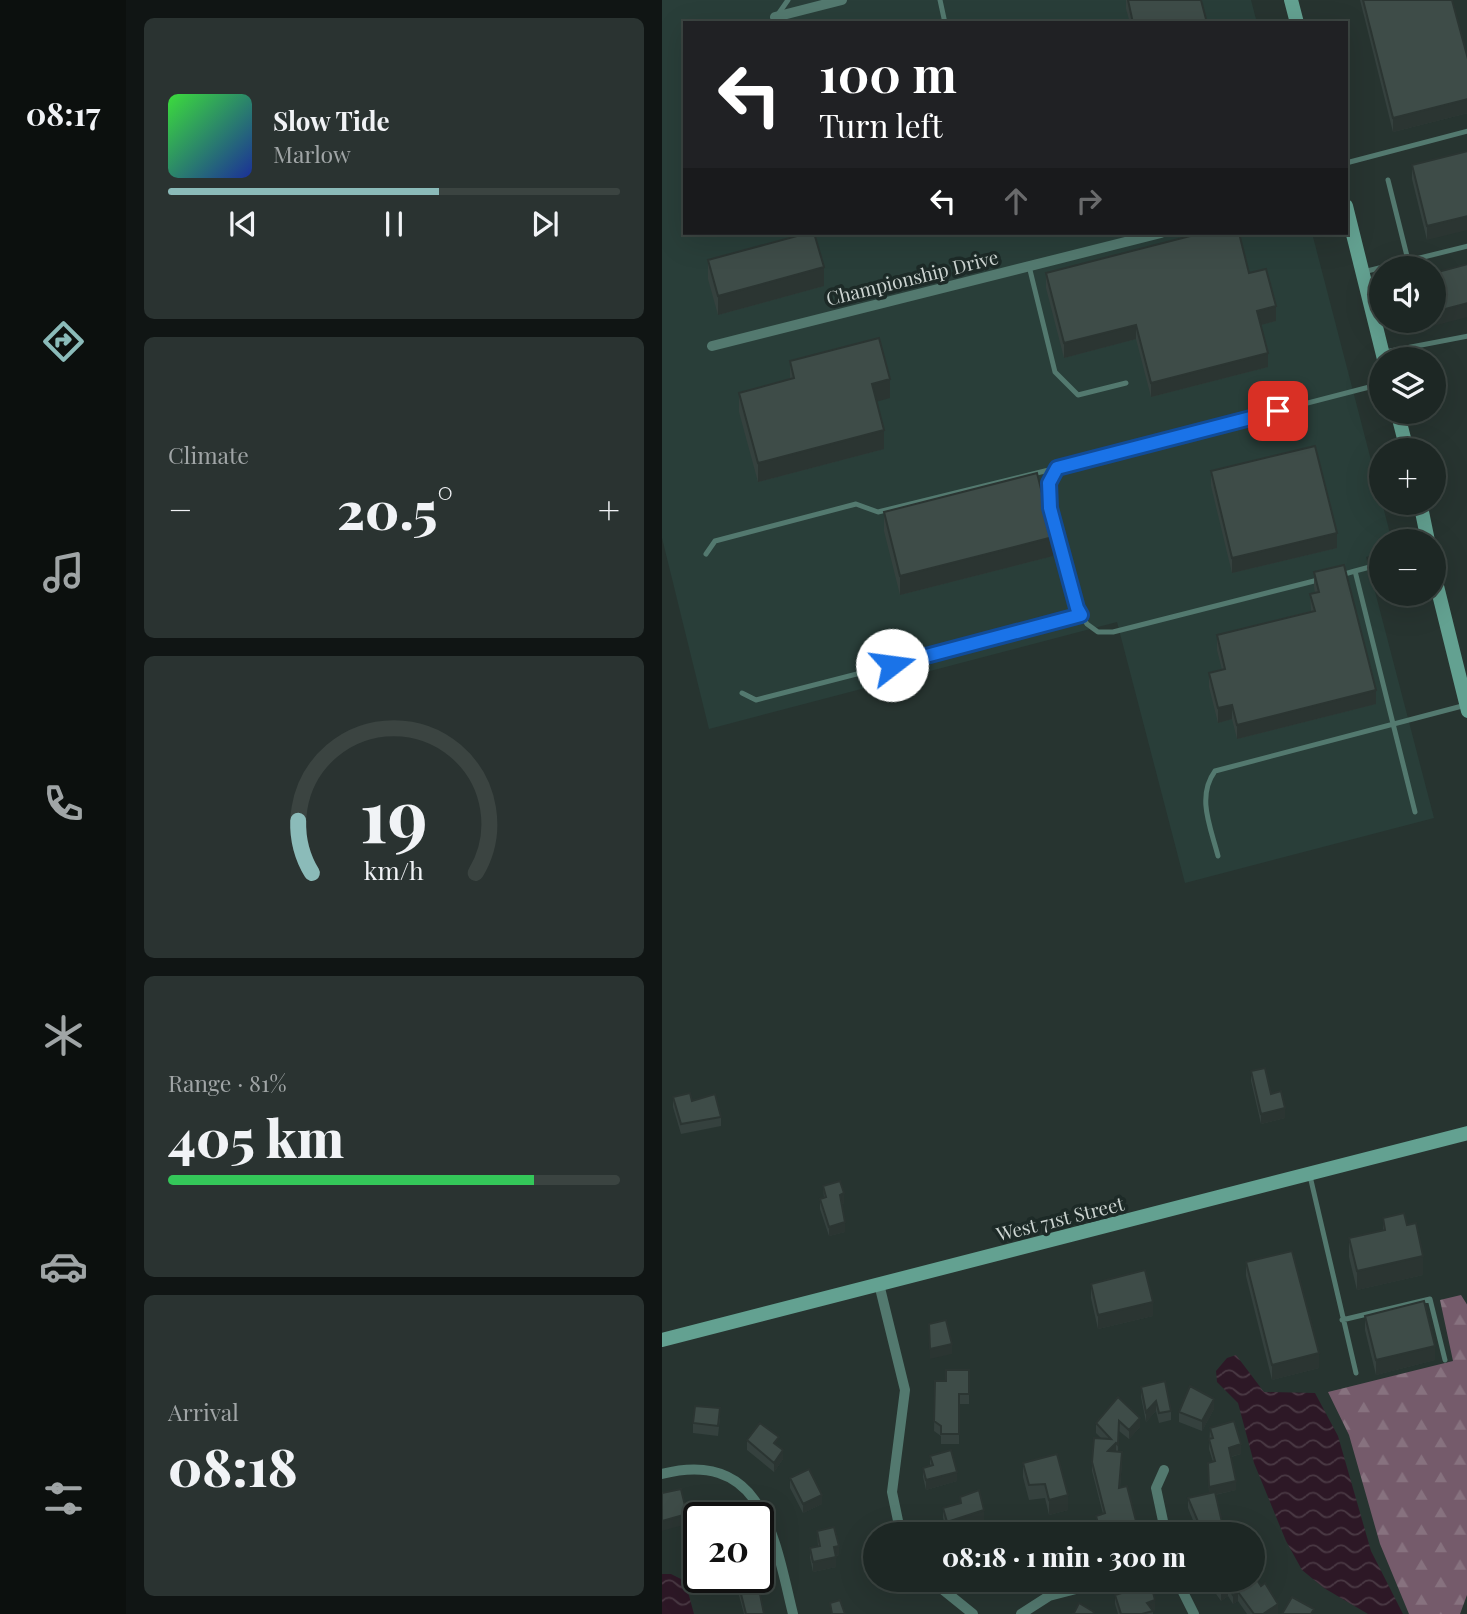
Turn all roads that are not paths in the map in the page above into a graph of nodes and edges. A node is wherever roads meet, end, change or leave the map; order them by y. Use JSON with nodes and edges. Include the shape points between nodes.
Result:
{"nodes":[{"id":1,"x":788,"y":0,"type":"edge"},
{"id":2,"x":842,"y":0,"type":"edge"},
{"id":3,"x":940,"y":0,"type":"edge"},
{"id":4,"x":1291,"y":0,"type":"edge"},
{"id":5,"x":774,"y":20,"type":"edge"},
{"id":6,"x":945,"y":21,"type":"edge"},
{"id":7,"x":1296,"y":21,"type":"edge"},
{"id":8,"x":1468,"y":131,"type":"edge"},
{"id":9,"x":1348,"y":162,"type":"edge"},
{"id":10,"x":1388,"y":180,"type":"dead end"},
{"id":11,"x":1348,"y":214,"type":"edge"},
{"id":12,"x":1153,"y":235,"type":"edge"},
{"id":13,"x":1468,"y":246,"type":"edge"},
{"id":14,"x":1407,"y":256,"type":"edge"},
{"id":15,"x":1425,"y":256,"type":"edge"},
{"id":16,"x":1029,"y":266,"type":"junction"},
{"id":17,"x":1369,"y":270,"type":"edge"},
{"id":18,"x":1363,"y":272,"type":"junction"},
{"id":19,"x":1468,"y":336,"type":"edge"},
{"id":20,"x":712,"y":346,"type":"dead end"},
{"id":21,"x":1382,"y":347,"type":"edge"},
{"id":22,"x":1422,"y":347,"type":"edge"},
{"id":23,"x":1126,"y":383,"type":"dead end"},
{"id":24,"x":1369,"y":387,"type":"edge"},
{"id":25,"x":1057,"y":468,"type":"junction"},
{"id":26,"x":706,"y":554,"type":"dead end"},
{"id":27,"x":1369,"y":567,"type":"edge"},
{"id":28,"x":1355,"y":571,"type":"junction"},
{"id":29,"x":1442,"y":606,"type":"edge"},
{"id":30,"x":1081,"y":615,"type":"junction"},
{"id":31,"x":742,"y":693,"type":"dead end"},
{"id":32,"x":1467,"y":708,"type":"edge"},
{"id":33,"x":1393,"y":723,"type":"junction"},
{"id":34,"x":1415,"y":812,"type":"dead end"},
{"id":35,"x":1218,"y":856,"type":"dead end"},
{"id":36,"x":1468,"y":1133,"type":"edge"},
{"id":37,"x":1309,"y":1173,"type":"junction"},
{"id":38,"x":879,"y":1284,"type":"junction"},
{"id":39,"x":1342,"y":1320,"type":"junction"},
{"id":40,"x":662,"y":1340,"type":"edge"},
{"id":41,"x":1445,"y":1360,"type":"dead end"},
{"id":42,"x":1356,"y":1373,"type":"dead end"},
{"id":43,"x":1164,"y":1470,"type":"dead end"},
{"id":44,"x":662,"y":1474,"type":"edge"},
{"id":45,"x":898,"y":1522,"type":"edge"},
{"id":46,"x":1163,"y":1522,"type":"edge"},
{"id":47,"x":946,"y":1592,"type":"edge"},
{"id":48,"x":1067,"y":1592,"type":"edge"},
{"id":49,"x":1183,"y":1592,"type":"edge"},
{"id":50,"x":793,"y":1614,"type":"edge"},
{"id":51,"x":973,"y":1614,"type":"edge"},
{"id":52,"x":1021,"y":1614,"type":"edge"},
{"id":53,"x":1194,"y":1614,"type":"edge"}],
"edges":[{"from":1,"to":5,"type":"lane"},
{"from":2,"to":5,"type":"street"},
{"from":3,"to":6,"type":"lane"},
{"from":4,"to":7,"type":"main road"},
{"from":8,"to":9,"type":"lane"},
{"from":10,"to":14,"type":"lane"},
{"from":11,"to":18,"type":"main road"},
{"from":12,"to":16,"type":"street","name":"Championship Drive"},
{"from":13,"to":15,"type":"lane"},
{"from":16,"to":20,"type":"street","name":"Championship Drive"},
{"from":16,"to":23,"type":"lane","via":[[1055,372],[1078,395]]},
{"from":17,"to":18,"type":"lane"},
{"from":18,"to":21,"type":"main road"},
{"from":19,"to":22,"type":"lane"},
{"from":24,"to":25,"type":"lane"},
{"from":25,"to":26,"type":"lane","via":[[878,512],[856,503],[715,541]]},
{"from":25,"to":30,"type":"lane","via":[[1049,483],[1050,508]]},
{"from":27,"to":28,"type":"lane"},
{"from":28,"to":30,"type":"lane","via":[[1113,632],[1098,632]]},
{"from":28,"to":33,"type":"lane"},
{"from":29,"to":32,"type":"main road"},
{"from":30,"to":31,"type":"lane","via":[[756,700]]},
{"from":32,"to":33,"type":"lane"},
{"from":33,"to":34,"type":"lane"},
{"from":33,"to":35,"type":"lane","via":[[1215,771],[1207,782],[1205,802]]},
{"from":36,"to":37,"type":"main road","name":"West 71st Street"},
{"from":37,"to":38,"type":"main road","name":"West 71st Street"},
{"from":37,"to":39,"type":"lane"},
{"from":38,"to":40,"type":"main road","name":"West 71st Street"},
{"from":38,"to":45,"type":"street","via":[[905,1390],[892,1492]]},
{"from":39,"to":41,"type":"lane","via":[[1430,1299]]},
{"from":39,"to":42,"type":"lane"},
{"from":43,"to":46,"type":"street","via":[[1156,1488]]},
{"from":44,"to":50,"type":"street","via":[[707,1470],[727,1476],[756,1499],[772,1527]]},
{"from":47,"to":51,"type":"street"},
{"from":48,"to":52,"type":"street"},
{"from":49,"to":53,"type":"street"}]}
